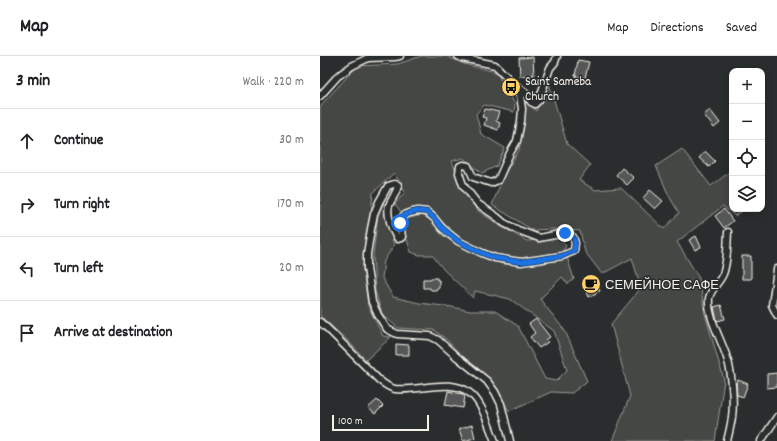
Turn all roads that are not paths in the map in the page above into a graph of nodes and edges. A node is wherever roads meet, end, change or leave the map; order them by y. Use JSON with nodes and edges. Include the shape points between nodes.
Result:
{"nodes":[{"id":1,"x":400,"y":56,"type":"edge"},
{"id":2,"x":458,"y":56,"type":"edge"},
{"id":3,"x":557,"y":56,"type":"edge"},
{"id":4,"x":512,"y":82,"type":"junction"},
{"id":5,"x":320,"y":96,"type":"edge"},
{"id":6,"x":728,"y":232,"type":"dead end"},
{"id":7,"x":777,"y":269,"type":"edge"},
{"id":8,"x":777,"y":315,"type":"edge"},
{"id":9,"x":320,"y":322,"type":"edge"},
{"id":10,"x":777,"y":416,"type":"edge"},
{"id":11,"x":495,"y":441,"type":"edge"},
{"id":12,"x":510,"y":441,"type":"edge"},
{"id":13,"x":727,"y":441,"type":"edge"},
{"id":14,"x":761,"y":441,"type":"edge"}],
"edges":[{"from":1,"to":5,"type":"street","via":[[368,58],[352,66],[338,76]]},
{"from":2,"to":4,"type":"street","via":[[495,65]]},
{"from":3,"to":4,"type":"street","via":[[535,104]]},
{"from":4,"to":12,"type":"street","via":[[520,95],[522,109],[517,141],[498,180],[491,183],[473,177],[468,166],[463,165],[460,166],[459,174],[463,185],[478,204],[504,223],[539,238],[565,233],[573,237],[574,251],[562,256],[521,262],[495,258],[458,241],[427,212],[418,211],[403,216],[400,223],[402,237],[398,238],[389,216],[389,204],[398,185],[394,184],[388,186],[374,214],[367,254],[372,302],[387,329],[397,334],[430,336],[438,340],[487,381],[501,404]]},
{"from":6,"to":13,"type":"street","via":[[726,262],[709,298],[710,311],[729,364],[732,417]]},
{"from":7,"to":8,"type":"street","via":[[772,305]]},
{"from":9,"to":11,"type":"street","via":[[388,387],[410,389],[450,386],[462,388],[472,394],[483,410]]},
{"from":10,"to":14,"type":"street"}]}
